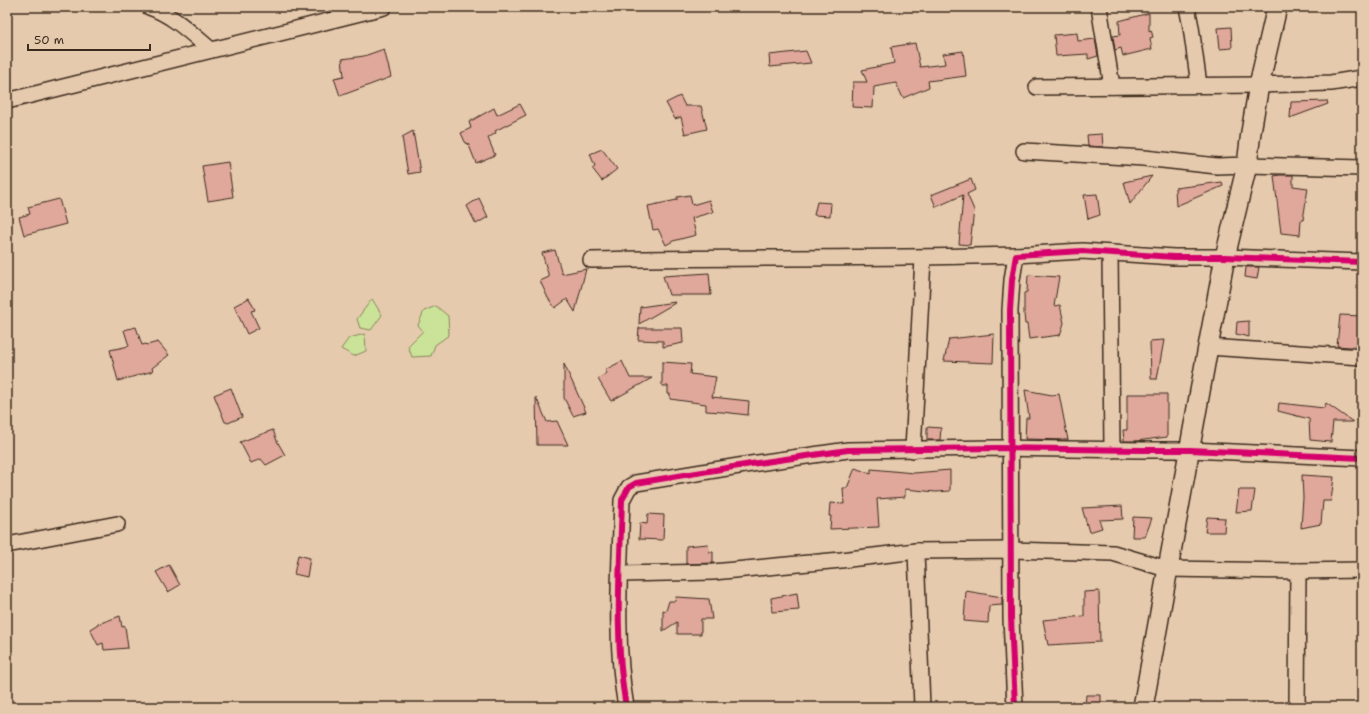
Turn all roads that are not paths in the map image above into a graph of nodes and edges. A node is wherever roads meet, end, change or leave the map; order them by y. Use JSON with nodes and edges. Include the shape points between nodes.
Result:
{"nodes":[{"id":1,"x":149,"y":7,"type":"edge"},
{"id":2,"x":384,"y":7,"type":"edge"},
{"id":3,"x":1099,"y":7,"type":"edge"},
{"id":4,"x":1187,"y":7,"type":"edge"},
{"id":5,"x":1277,"y":7,"type":"edge"},
{"id":6,"x":211,"y":50,"type":"junction"},
{"id":7,"x":1362,"y":78,"type":"edge"},
{"id":8,"x":1199,"y":85,"type":"junction"},
{"id":9,"x":1259,"y":85,"type":"junction"},
{"id":10,"x":1112,"y":86,"type":"junction"},
{"id":11,"x":1037,"y":87,"type":"dead end"},
{"id":12,"x":7,"y":101,"type":"edge"},
{"id":13,"x":1024,"y":151,"type":"dead end"},
{"id":14,"x":1247,"y":165,"type":"junction"},
{"id":15,"x":1362,"y":168,"type":"edge"},
{"id":16,"x":1110,"y":252,"type":"junction"},
{"id":17,"x":1016,"y":255,"type":"junction"},
{"id":18,"x":1225,"y":257,"type":"junction"},
{"id":19,"x":923,"y":258,"type":"junction"},
{"id":20,"x":591,"y":260,"type":"dead end"},
{"id":21,"x":1362,"y":262,"type":"edge"},
{"id":22,"x":1208,"y":347,"type":"junction"},
{"id":23,"x":1362,"y":357,"type":"edge"},
{"id":24,"x":1011,"y":448,"type":"junction"},
{"id":25,"x":913,"y":450,"type":"junction"},
{"id":26,"x":1112,"y":450,"type":"junction"},
{"id":27,"x":1190,"y":450,"type":"junction"},
{"id":28,"x":1362,"y":458,"type":"edge"},
{"id":29,"x":117,"y":524,"type":"dead end"},
{"id":30,"x":7,"y":545,"type":"edge"},
{"id":31,"x":1011,"y":550,"type":"junction"},
{"id":32,"x":916,"y":551,"type":"junction"},
{"id":33,"x":1167,"y":569,"type":"junction"},
{"id":34,"x":1362,"y":570,"type":"edge"},
{"id":35,"x":1298,"y":571,"type":"junction"},
{"id":36,"x":620,"y":574,"type":"junction"},
{"id":37,"x":626,"y":707,"type":"edge"},
{"id":38,"x":922,"y":707,"type":"edge"},
{"id":39,"x":1015,"y":707,"type":"edge"},
{"id":40,"x":1143,"y":707,"type":"edge"},
{"id":41,"x":1297,"y":707,"type":"edge"}],
"edges":[{"from":1,"to":6,"type":"street","via":[[188,30]]},
{"from":2,"to":6,"type":"street"},
{"from":3,"to":10,"type":"street"},
{"from":4,"to":8,"type":"street"},
{"from":5,"to":9,"type":"street"},
{"from":6,"to":12,"type":"street"},
{"from":7,"to":9,"type":"street","via":[[1331,83]]},
{"from":8,"to":9,"type":"street"},
{"from":8,"to":10,"type":"street"},
{"from":9,"to":14,"type":"street"},
{"from":10,"to":11,"type":"street"},
{"from":13,"to":14,"type":"street","via":[[1144,158],[1217,166]]},
{"from":14,"to":15,"type":"street"},
{"from":14,"to":18,"type":"street"},
{"from":16,"to":17,"type":"street"},
{"from":16,"to":18,"type":"street","via":[[1174,257]]},
{"from":16,"to":26,"type":"street"},
{"from":17,"to":19,"type":"street"},
{"from":17,"to":24,"type":"street","via":[[1010,310]]},
{"from":18,"to":21,"type":"street"},
{"from":18,"to":22,"type":"street"},
{"from":19,"to":20,"type":"street"},
{"from":19,"to":25,"type":"street"},
{"from":22,"to":23,"type":"street"},
{"from":22,"to":27,"type":"street"},
{"from":24,"to":25,"type":"street"},
{"from":24,"to":26,"type":"street"},
{"from":24,"to":31,"type":"street"},
{"from":25,"to":36,"type":"street","via":[[848,450],[636,483],[629,487],[622,500]]},
{"from":26,"to":27,"type":"street"},
{"from":27,"to":28,"type":"street"},
{"from":27,"to":33,"type":"street"},
{"from":29,"to":30,"type":"street"},
{"from":31,"to":32,"type":"street"},
{"from":31,"to":33,"type":"street","via":[[1113,553]]},
{"from":31,"to":39,"type":"street"},
{"from":32,"to":36,"type":"street","via":[[714,572]]},
{"from":32,"to":38,"type":"street"},
{"from":33,"to":35,"type":"street"},
{"from":33,"to":40,"type":"street"},
{"from":34,"to":35,"type":"street"},
{"from":35,"to":41,"type":"street"},
{"from":36,"to":37,"type":"street","via":[[618,619],[622,688]]}]}
